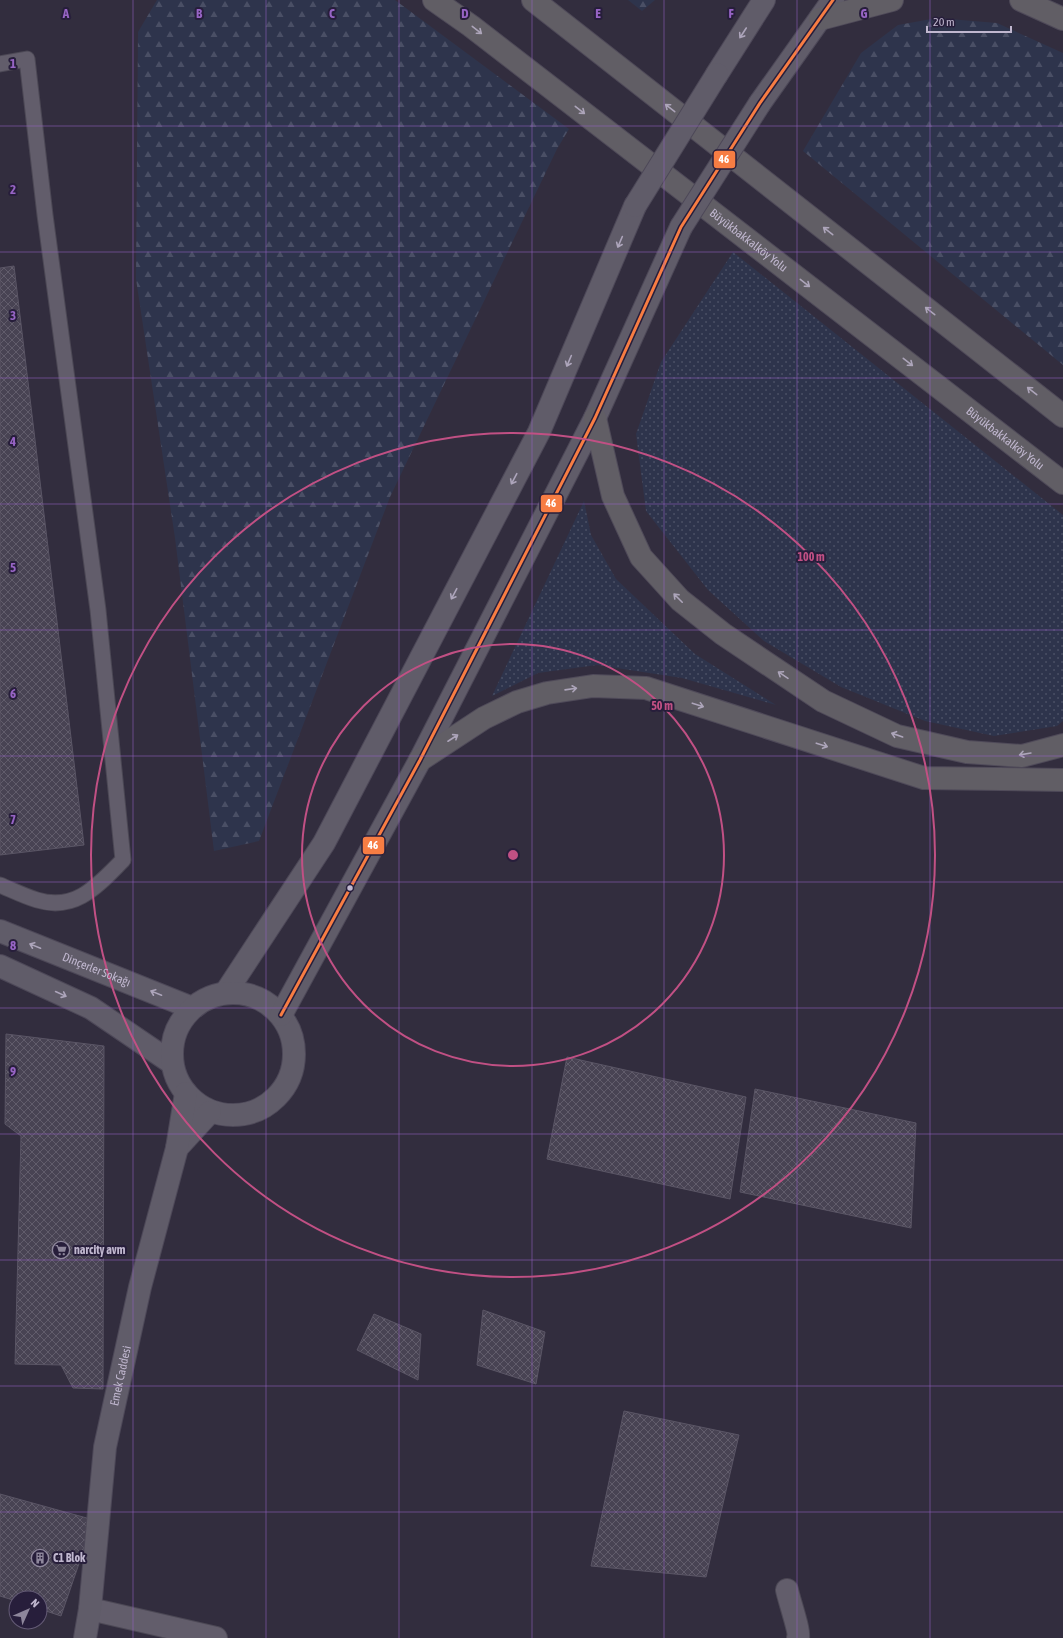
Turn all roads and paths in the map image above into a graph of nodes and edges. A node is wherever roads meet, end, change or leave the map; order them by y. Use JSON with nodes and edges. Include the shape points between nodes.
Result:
{"nodes":[{"id":1,"x":434,"y":0,"type":"edge"},
{"id":2,"x":533,"y":0,"type":"edge"},
{"id":3,"x":764,"y":0,"type":"edge"},
{"id":4,"x":834,"y":0,"type":"edge"},
{"id":5,"x":892,"y":0,"type":"edge"},
{"id":6,"x":1021,"y":0,"type":"edge"},
{"id":7,"x":820,"y":18,"type":"junction"},
{"id":8,"x":1063,"y":19,"type":"edge"},
{"id":9,"x":0,"y":64,"type":"edge"},
{"id":10,"x":1063,"y":416,"type":"edge"},
{"id":11,"x":595,"y":418,"type":"junction"},
{"id":12,"x":1062,"y":482,"type":"edge"},
{"id":13,"x":1063,"y":745,"type":"edge"},
{"id":14,"x":420,"y":760,"type":"junction"},
{"id":15,"x":1063,"y":780,"type":"edge"},
{"id":16,"x":0,"y":885,"type":"edge"},
{"id":17,"x":0,"y":932,"type":"edge"},
{"id":18,"x":0,"y":966,"type":"edge"},
{"id":19,"x":226,"y":992,"type":"junction"},
{"id":20,"x":192,"y":1008,"type":"junction"},
{"id":21,"x":281,"y":1015,"type":"junction"},
{"id":22,"x":172,"y":1063,"type":"junction"},
{"id":23,"x":186,"y":1093,"type":"junction"},
{"id":24,"x":210,"y":1112,"type":"junction"},
{"id":25,"x":178,"y":1148,"type":"junction"},
{"id":26,"x":787,"y":1590,"type":"dead end"},
{"id":27,"x":90,"y":1609,"type":"junction"},
{"id":28,"x":84,"y":1638,"type":"edge"},
{"id":29,"x":95,"y":1638,"type":"edge"},
{"id":30,"x":216,"y":1638,"type":"edge"},
{"id":31,"x":798,"y":1638,"type":"edge"}],
"edges":[{"from":1,"to":12,"type":"highway","name":"Büyükbakkalköy Yolu","one_way":true},
{"from":10,"to":2,"type":"highway","one_way":true},
{"from":3,"to":19,"type":"main road","one_way":true,"bridge":true,"via":[[635,206],[538,432],[324,843]]},
{"from":4,"to":7,"type":"main road"},
{"from":5,"to":7,"type":"highway"},
{"from":6,"to":8,"type":"highway"},
{"from":7,"to":11,"type":"main road","bridge":true,"via":[[760,103],[681,227]]},
{"from":9,"to":16,"type":"lane","via":[[27,59],[46,223],[98,610],[123,860],[93,890],[66,903],[38,900]]},
{"from":13,"to":11,"type":"highway","one_way":true,"via":[[1022,756],[967,752],[897,736],[823,701],[723,634],[680,600],[641,556],[613,496]]},
{"from":11,"to":14,"type":"main road"},
{"from":14,"to":15,"type":"highway","one_way":true,"via":[[484,718],[517,702],[547,693],[593,686],[646,688],[924,778]]},
{"from":14,"to":21,"type":"main road"},
{"from":20,"to":17,"type":"main road","name":"Dinçerler Sokağı","one_way":true},
{"from":18,"to":22,"type":"main road","one_way":true,"via":[[91,1008]]},
{"from":19,"to":20,"type":"main road","via":[[208,998]]},
{"from":19,"to":21,"type":"main road","via":[[246,994],[265,1001]]},
{"from":20,"to":22,"type":"main road","via":[[179,1022],[172,1042]]},
{"from":21,"to":24,"type":"main road","via":[[291,1032],[295,1052],[292,1072],[284,1091],[269,1105],[250,1114],[230,1116]]},
{"from":22,"to":23,"type":"main road"},
{"from":23,"to":24,"type":"main road"},
{"from":23,"to":25,"type":"main road","name":"Emek Caddesi"},
{"from":24,"to":25,"type":"main road"},
{"from":25,"to":27,"type":"main road","name":"Emek Caddesi","via":[[140,1287],[105,1447]]},
{"from":26,"to":31,"type":"street","via":[[799,1633]]},
{"from":27,"to":28,"type":"main road","name":"Emek Caddesi"},
{"from":27,"to":29,"type":"main road","name":"Emek Caddesi"},
{"from":27,"to":30,"type":"street"}]}
